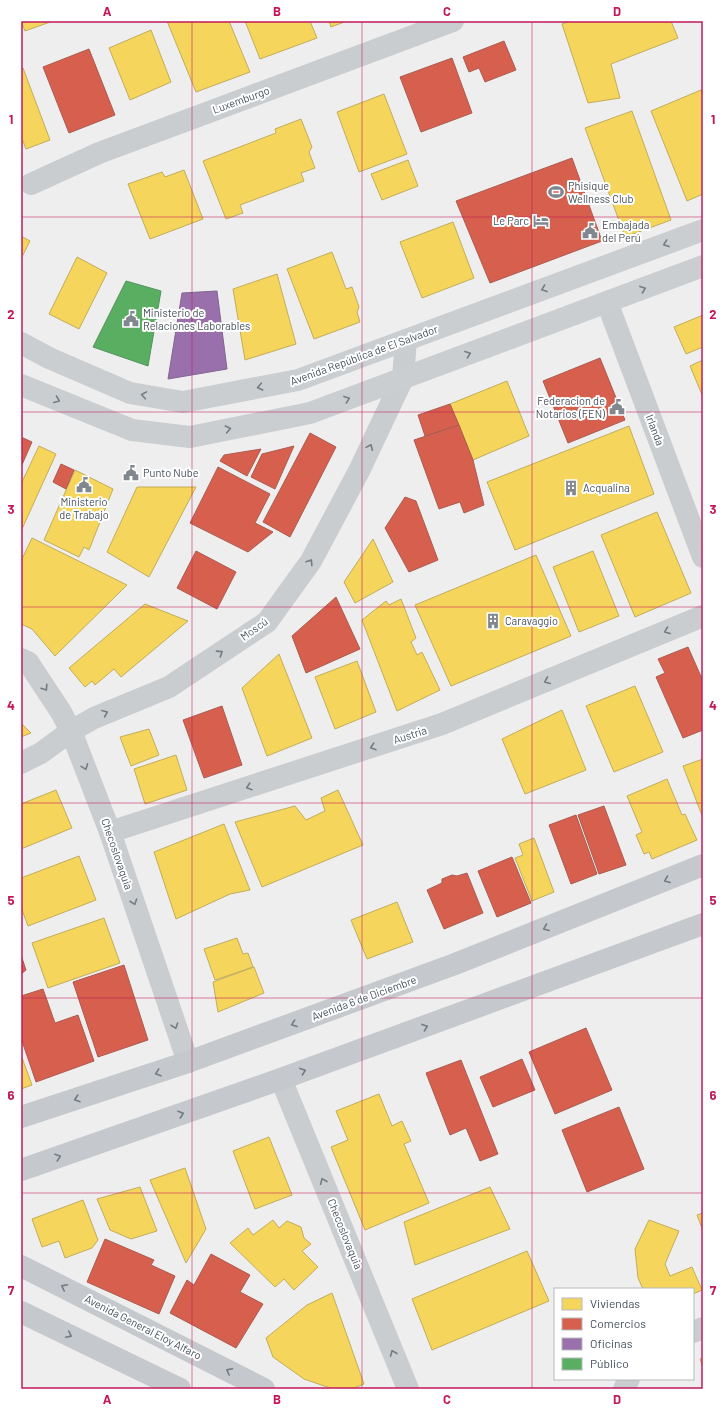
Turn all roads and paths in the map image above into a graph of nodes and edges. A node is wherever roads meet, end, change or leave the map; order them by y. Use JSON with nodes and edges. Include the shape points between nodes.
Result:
{"nodes":[{"id":1,"x":453,"y":21,"type":"edge"},
{"id":2,"x":31,"y":184,"type":"dead end"},
{"id":3,"x":703,"y":230,"type":"edge"},
{"id":4,"x":703,"y":266,"type":"edge"},
{"id":5,"x":607,"y":302,"type":"junction"},
{"id":6,"x":406,"y":340,"type":"junction"},
{"id":7,"x":21,"y":343,"type":"edge"},
{"id":8,"x":403,"y":378,"type":"junction"},
{"id":9,"x":21,"y":385,"type":"edge"},
{"id":10,"x":703,"y":557,"type":"edge"},
{"id":11,"x":703,"y":616,"type":"edge"},
{"id":12,"x":21,"y":659,"type":"edge"},
{"id":13,"x":71,"y":731,"type":"junction"},
{"id":14,"x":21,"y":763,"type":"edge"},
{"id":15,"x":110,"y":832,"type":"junction"},
{"id":16,"x":703,"y":865,"type":"edge"},
{"id":17,"x":703,"y":924,"type":"edge"},
{"id":18,"x":188,"y":1062,"type":"junction"},
{"id":19,"x":281,"y":1080,"type":"junction"},
{"id":20,"x":21,"y":1117,"type":"edge"},
{"id":21,"x":21,"y":1170,"type":"edge"},
{"id":22,"x":21,"y":1266,"type":"edge"},
{"id":23,"x":21,"y":1312,"type":"edge"},
{"id":24,"x":628,"y":1380,"type":"edge"},
{"id":25,"x":180,"y":1389,"type":"edge"},
{"id":26,"x":264,"y":1389,"type":"edge"},
{"id":27,"x":408,"y":1389,"type":"edge"},
{"id":28,"x":624,"y":1389,"type":"edge"}],
"edges":[{"from":1,"to":2,"type":"street","name":"Luxemburgo","via":[[99,153]]},
{"from":3,"to":6,"type":"street","name":"Avenida República de El Salvador","one_way":true},
{"from":5,"to":4,"type":"street","one_way":true},
{"from":8,"to":5,"type":"street","one_way":true},
{"from":5,"to":10,"type":"street","name":"Irlanda"},
{"from":6,"to":7,"type":"street","name":"Avenida República de El Salvador","one_way":true,"via":[[298,380],[183,402],[130,393]]},
{"from":6,"to":8,"type":"street"},
{"from":9,"to":8,"type":"street","one_way":true,"via":[[132,430],[190,437],[310,413]]},
{"from":13,"to":8,"type":"street","name":"Moscú","one_way":true,"via":[[94,718],[169,687],[267,622],[311,561],[359,471]]},
{"from":11,"to":15,"type":"street","name":"Austria","one_way":true,"via":[[442,724]]},
{"from":12,"to":13,"type":"street","name":"Checoslovaquia","one_way":true,"via":[[28,662]]},
{"from":13,"to":14,"type":"street","name":"Moscú","via":[[41,753]]},
{"from":13,"to":15,"type":"street","name":"Checoslovaquia","one_way":true},
{"from":15,"to":18,"type":"street","name":"Checoslovaquia","one_way":true},
{"from":16,"to":18,"type":"main road","name":"Avenida 6 de Diciembre","one_way":true,"via":[[455,964]]},
{"from":19,"to":17,"type":"main road","one_way":true},
{"from":18,"to":20,"type":"main road","name":"Avenida 6 de Diciembre","one_way":true},
{"from":21,"to":19,"type":"main road","one_way":true},
{"from":27,"to":19,"type":"street","name":"Checoslovaquia","one_way":true},
{"from":26,"to":22,"type":"main road","name":"Avenida General Eloy Alfaro","one_way":true},
{"from":23,"to":25,"type":"main road","one_way":true},
{"from":24,"to":28,"type":"street"}]}
